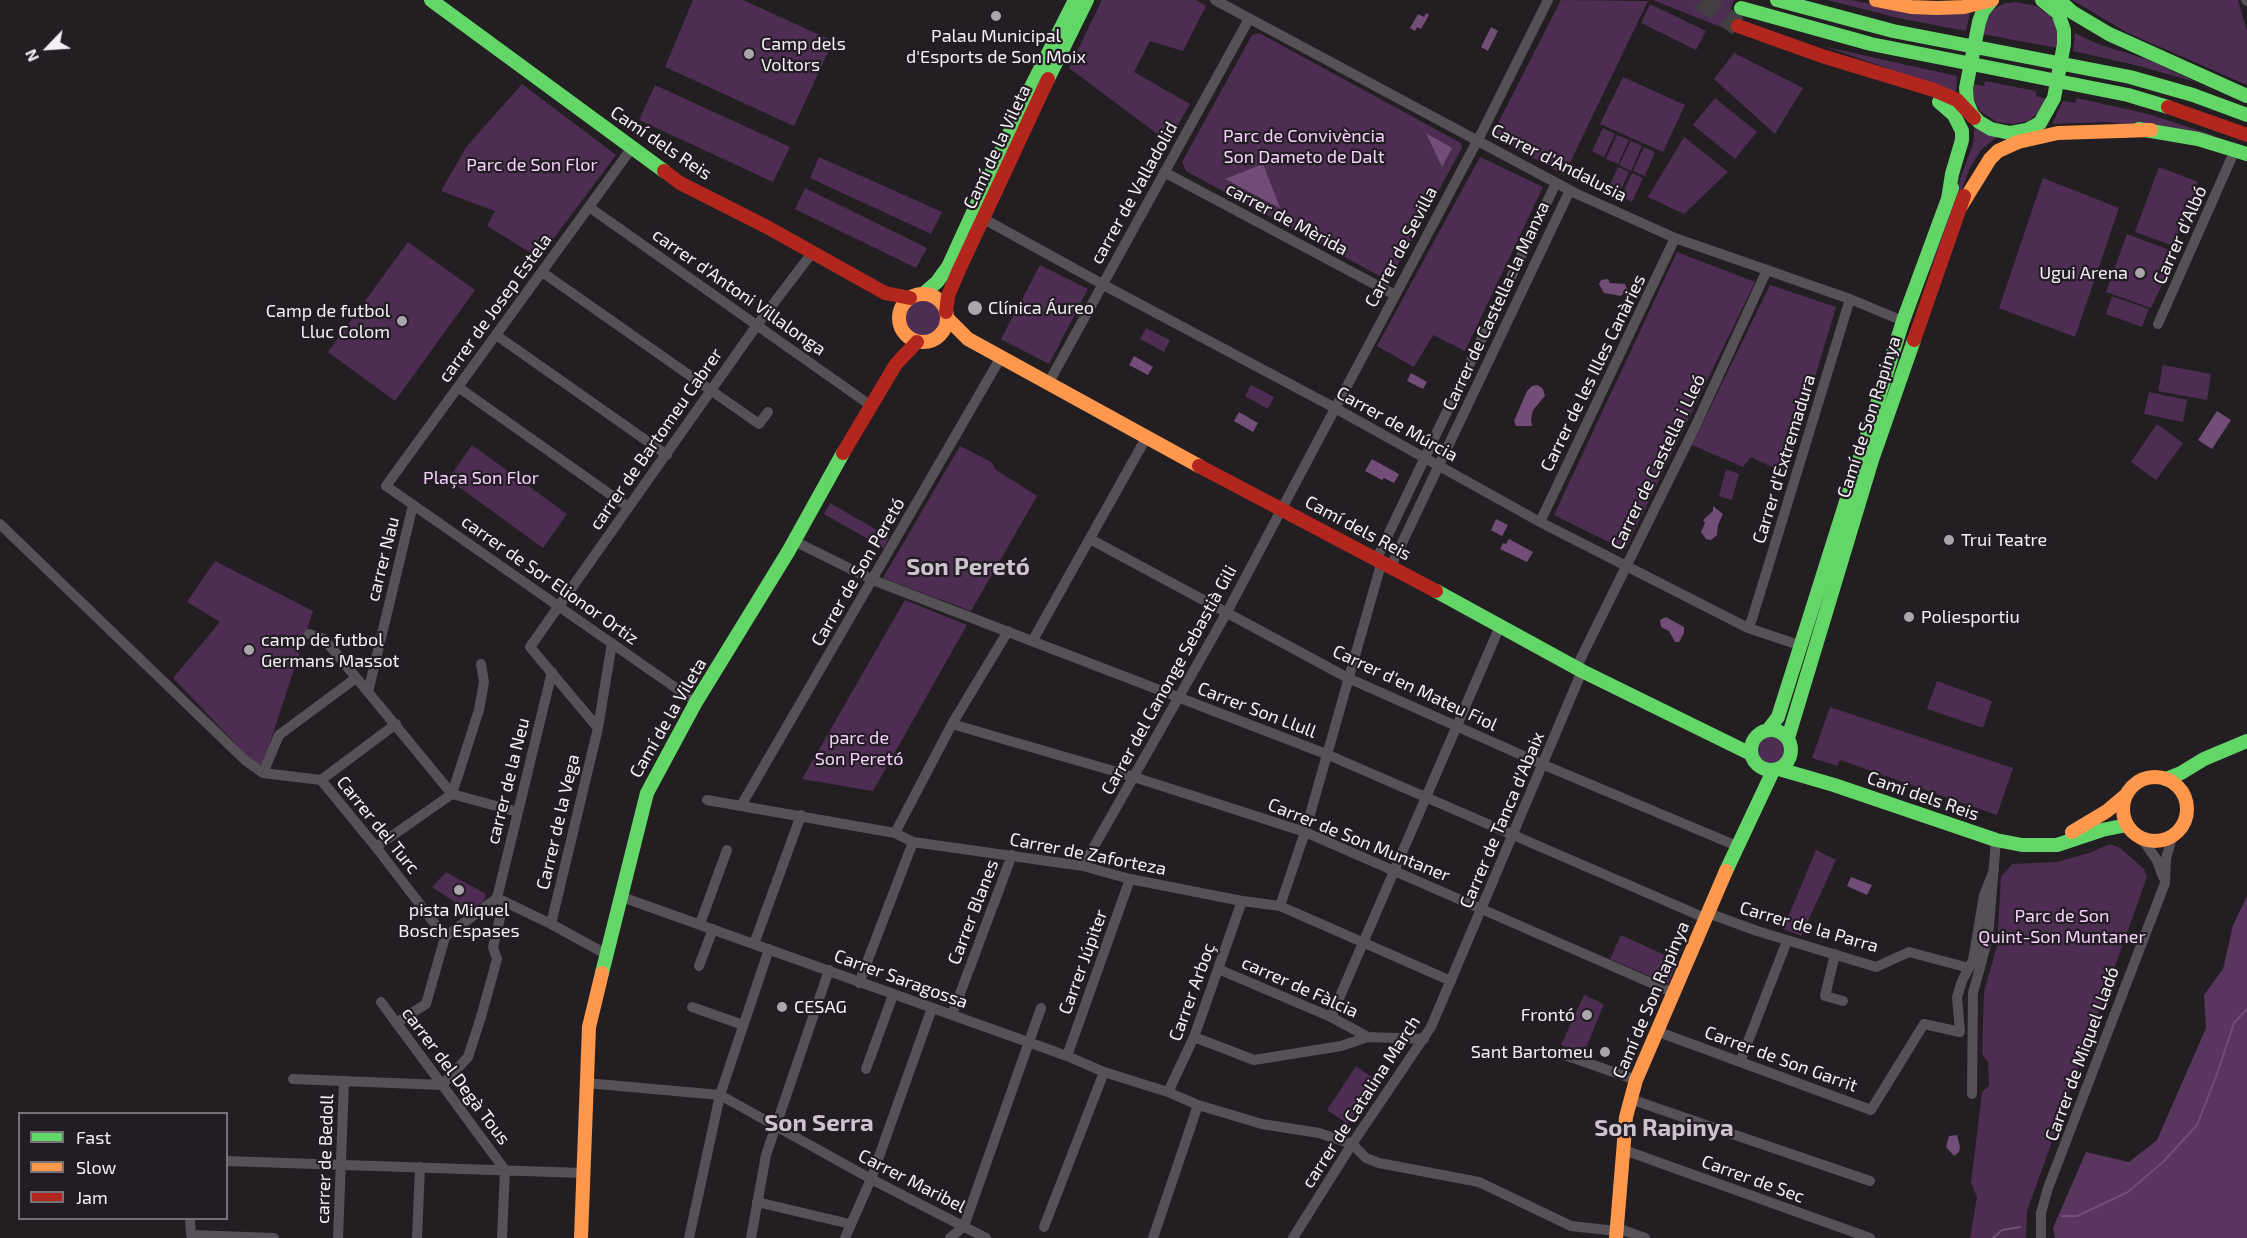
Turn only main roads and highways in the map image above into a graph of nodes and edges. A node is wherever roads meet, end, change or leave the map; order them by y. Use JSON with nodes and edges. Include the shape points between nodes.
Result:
{"nodes":[{"id":1,"x":431,"y":0,"type":"edge"},
{"id":2,"x":1075,"y":0,"type":"edge"},
{"id":3,"x":1087,"y":0,"type":"edge"},
{"id":4,"x":1776,"y":0,"type":"edge"},
{"id":5,"x":1968,"y":0,"type":"edge"},
{"id":6,"x":1992,"y":0,"type":"edge"},
{"id":7,"x":2042,"y":0,"type":"edge"},
{"id":8,"x":1882,"y":1,"type":"edge"},
{"id":9,"x":2056,"y":6,"type":"edge"},
{"id":10,"x":1741,"y":8,"type":"dead end"},
{"id":11,"x":1738,"y":26,"type":"tunnel mouth"},
{"id":12,"x":1853,"y":66,"type":"junction"},
{"id":13,"x":2247,"y":96,"type":"edge"},
{"id":14,"x":1970,"y":112,"type":"junction"},
{"id":15,"x":2247,"y":115,"type":"edge"},
{"id":16,"x":2151,"y":130,"type":"junction"},
{"id":17,"x":2024,"y":131,"type":"junction"},
{"id":18,"x":2247,"y":135,"type":"edge"},
{"id":19,"x":2247,"y":154,"type":"edge"},
{"id":20,"x":1948,"y":199,"type":"junction"},
{"id":21,"x":1961,"y":206,"type":"junction"},
{"id":22,"x":885,"y":293,"type":"junction"},
{"id":23,"x":916,"y":296,"type":"junction"},
{"id":24,"x":947,"y":315,"type":"junction"},
{"id":25,"x":900,"y":322,"type":"junction"},
{"id":26,"x":968,"y":339,"type":"junction"},
{"id":27,"x":932,"y":341,"type":"junction"},
{"id":28,"x":917,"y":342,"type":"junction"},
{"id":29,"x":896,"y":364,"type":"junction"},
{"id":30,"x":1768,"y":730,"type":"junction"},
{"id":31,"x":1788,"y":738,"type":"junction"},
{"id":32,"x":1754,"y":739,"type":"junction"},
{"id":33,"x":2247,"y":741,"type":"edge"},
{"id":34,"x":1734,"y":745,"type":"junction"},
{"id":35,"x":1791,"y":755,"type":"junction"},
{"id":36,"x":2204,"y":759,"type":"junction"},
{"id":37,"x":1755,"y":760,"type":"junction"},
{"id":38,"x":1776,"y":770,"type":"junction"},
{"id":39,"x":1798,"y":774,"type":"junction"},
{"id":40,"x":2166,"y":779,"type":"junction"},
{"id":41,"x":1763,"y":788,"type":"junction"},
{"id":42,"x":2127,"y":794,"type":"junction"},
{"id":43,"x":2186,"y":801,"type":"junction"},
{"id":44,"x":2127,"y":825,"type":"junction"},
{"id":45,"x":2038,"y":845,"type":"junction"},
{"id":46,"x":1617,"y":1232,"type":"edge"},
{"id":47,"x":581,"y":1238,"type":"edge"}],
"edges":[{"from":1,"to":22,"type":"main road","name":"Camí dels Reis","via":[[680,183]]},
{"from":2,"to":23,"type":"main road","name":"Camí de la Vileta","via":[[1024,100],[948,267],[937,282]]},
{"from":3,"to":24,"type":"main road","name":"Camí de la Vileta","via":[[951,288]]},
{"from":4,"to":15,"type":"main road","via":[[1893,31],[2130,77]]},
{"from":5,"to":8,"type":"main road"},
{"from":6,"to":8,"type":"main road","via":[[1937,8]]},
{"from":6,"to":14,"type":"main road","name":"Camí de Son Rapinya","via":[[1977,29],[1967,82]]},
{"from":7,"to":9,"type":"main road"},
{"from":9,"to":13,"type":"main road"},
{"from":9,"to":17,"type":"main road","via":[[2064,44],[2054,98],[2045,117]]},
{"from":10,"to":18,"type":"main road","via":[[1881,46],[2128,95]]},
{"from":11,"to":12,"type":"main road"},
{"from":12,"to":14,"type":"main road","via":[[1942,92]]},
{"from":12,"to":20,"type":"main road","via":[[1923,93],[1954,115],[1961,127],[1962,140]]},
{"from":14,"to":17,"type":"main road","via":[[1997,131]]},
{"from":14,"to":20,"type":"main road","name":"Camí de Son Rapinya","via":[[1969,142]]},
{"from":16,"to":17,"type":"main road","via":[[2093,126]]},
{"from":16,"to":19,"type":"main road"},
{"from":16,"to":21,"type":"main road","via":[[2058,133],[2018,142],[1990,159]]},
{"from":17,"to":21,"type":"main road","name":"Camí de Son Rapinya","via":[[2000,141],[1983,155]]},
{"from":20,"to":30,"type":"main road","name":"Camí de Son Rapinya","via":[[1903,321],[1778,717]]},
{"from":21,"to":31,"type":"main road","name":"Camí de Son Rapinya","via":[[1872,460]]},
{"from":22,"to":23,"type":"main road","name":"Camí dels Reis"},
{"from":22,"to":25,"type":"main road","name":"Camí dels Reis"},
{"from":23,"to":24,"type":"main road","via":[[939,300]]},
{"from":23,"to":25,"type":"main road","via":[[901,308]]},
{"from":24,"to":26,"type":"main road","name":"Camí dels Reis"},
{"from":24,"to":27,"type":"main road","via":[[943,332]]},
{"from":25,"to":28,"type":"main road","via":[[910,339]]},
{"from":25,"to":29,"type":"main road","name":"Camí de la Vileta"},
{"from":26,"to":27,"type":"main road"},
{"from":26,"to":34,"type":"main road","name":"Camí dels Reis","via":[[1579,669]]},
{"from":27,"to":28,"type":"main road"},
{"from":28,"to":29,"type":"main road","name":"Camí de la Vileta"},
{"from":29,"to":47,"type":"main road","name":"Camí de la Vileta","via":[[696,702],[647,793],[589,1027]]},
{"from":30,"to":31,"type":"main road","via":[[1779,731]]},
{"from":30,"to":32,"type":"main road"},
{"from":31,"to":35,"type":"main road"},
{"from":32,"to":34,"type":"main road"},
{"from":32,"to":37,"type":"main road"},
{"from":33,"to":36,"type":"main road"},
{"from":34,"to":37,"type":"main road","name":"Camí dels Reis"},
{"from":35,"to":38,"type":"main road"},
{"from":35,"to":39,"type":"main road"},
{"from":36,"to":40,"type":"main road"},
{"from":36,"to":43,"type":"main road","via":[[2190,782]]},
{"from":37,"to":38,"type":"main road"},
{"from":37,"to":41,"type":"main road"},
{"from":38,"to":39,"type":"main road","name":"Camí dels Reis"},
{"from":38,"to":41,"type":"main road","name":"Camí de Son Rapinya"},
{"from":39,"to":45,"type":"main road","name":"Camí dels Reis","via":[[1996,840]]},
{"from":40,"to":42,"type":"main road","via":[[2144,779]]},
{"from":40,"to":43,"type":"main road","via":[[2175,784]]},
{"from":41,"to":46,"type":"main road","name":"Camí de Son Rapinya","via":[[1636,1080],[1630,1099]]},
{"from":42,"to":44,"type":"main road","via":[[2123,804]]},
{"from":42,"to":45,"type":"main road","name":"Camí dels Reis","via":[[2087,824]]},
{"from":43,"to":44,"type":"main road","via":[[2185,821],[2180,830],[2163,841],[2142,839]]},
{"from":44,"to":45,"type":"main road","name":"Camí dels Reis","via":[[2057,845]]}]}
